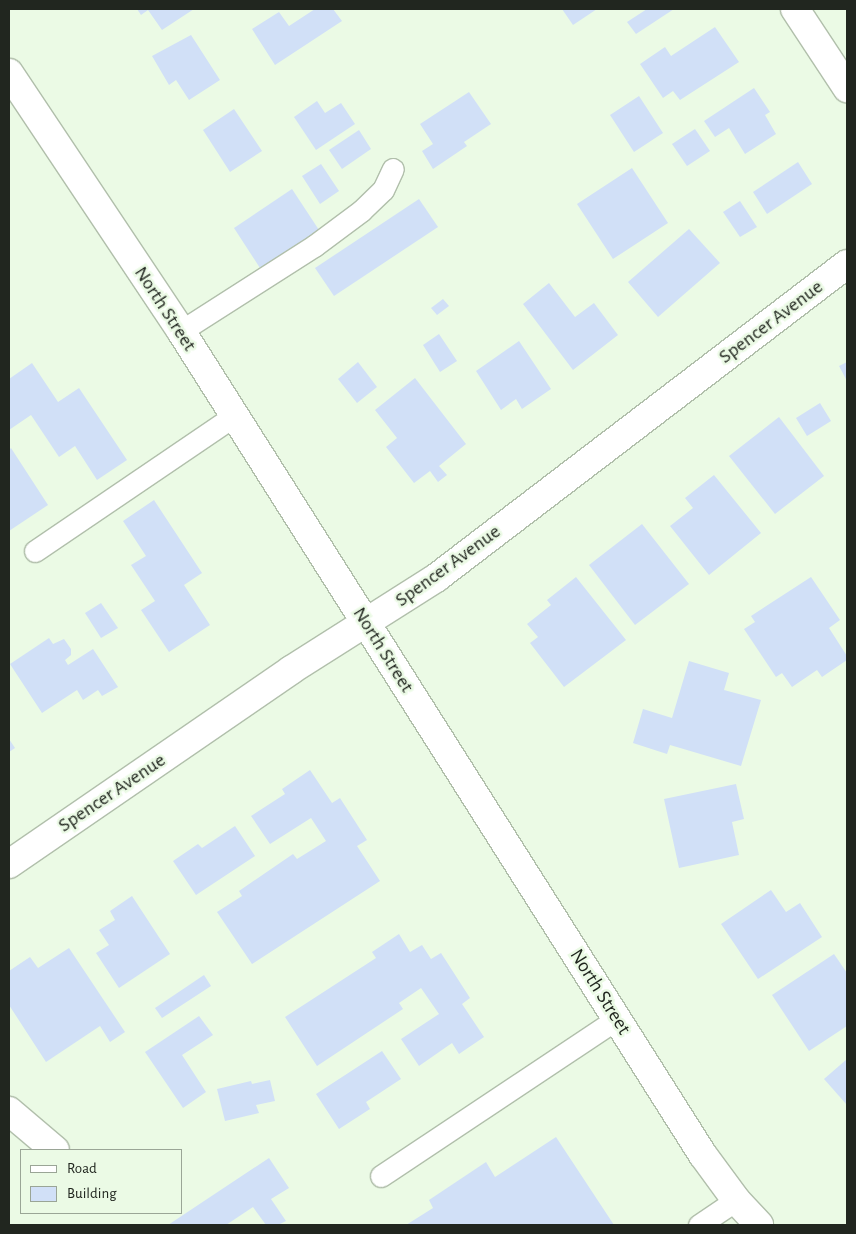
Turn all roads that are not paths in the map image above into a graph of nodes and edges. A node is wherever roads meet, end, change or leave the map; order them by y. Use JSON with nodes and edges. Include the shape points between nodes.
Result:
{"nodes":[{"id":1,"x":795,"y":9,"type":"edge"},
{"id":2,"x":9,"y":73,"type":"edge"},
{"id":3,"x":847,"y":88,"type":"edge"},
{"id":4,"x":393,"y":169,"type":"dead end"},
{"id":5,"x":847,"y":264,"type":"edge"},
{"id":6,"x":181,"y":332,"type":"junction"},
{"id":7,"x":234,"y":416,"type":"junction"},
{"id":8,"x":35,"y":551,"type":"dead end"},
{"id":9,"x":367,"y":624,"type":"junction"},
{"id":10,"x":9,"y":864,"type":"edge"},
{"id":11,"x":616,"y":1019,"type":"junction"},
{"id":12,"x":9,"y":1111,"type":"edge"},
{"id":13,"x":54,"y":1149,"type":"edge"},
{"id":14,"x":380,"y":1176,"type":"dead end"},
{"id":15,"x":736,"y":1200,"type":"junction"},
{"id":16,"x":699,"y":1225,"type":"edge"},
{"id":17,"x":759,"y":1225,"type":"edge"}],
"edges":[{"from":1,"to":3,"type":"main road"},
{"from":2,"to":6,"type":"main road","name":"North Street"},
{"from":4,"to":6,"type":"lane","via":[[383,190],[361,211],[314,246]]},
{"from":5,"to":9,"type":"main road","name":"Spencer Avenue","via":[[436,578]]},
{"from":6,"to":7,"type":"main road","name":"North Street"},
{"from":7,"to":8,"type":"lane"},
{"from":7,"to":9,"type":"main road","name":"North Street"},
{"from":9,"to":10,"type":"main road","name":"Spencer Avenue","via":[[291,670]]},
{"from":9,"to":11,"type":"main road","name":"North Street"},
{"from":11,"to":14,"type":"lane"},
{"from":11,"to":15,"type":"main road","name":"North Street","via":[[703,1155]]},
{"from":12,"to":13,"type":"main road"},
{"from":15,"to":16,"type":"lane"},
{"from":15,"to":17,"type":"main road","name":"North Street"}]}
